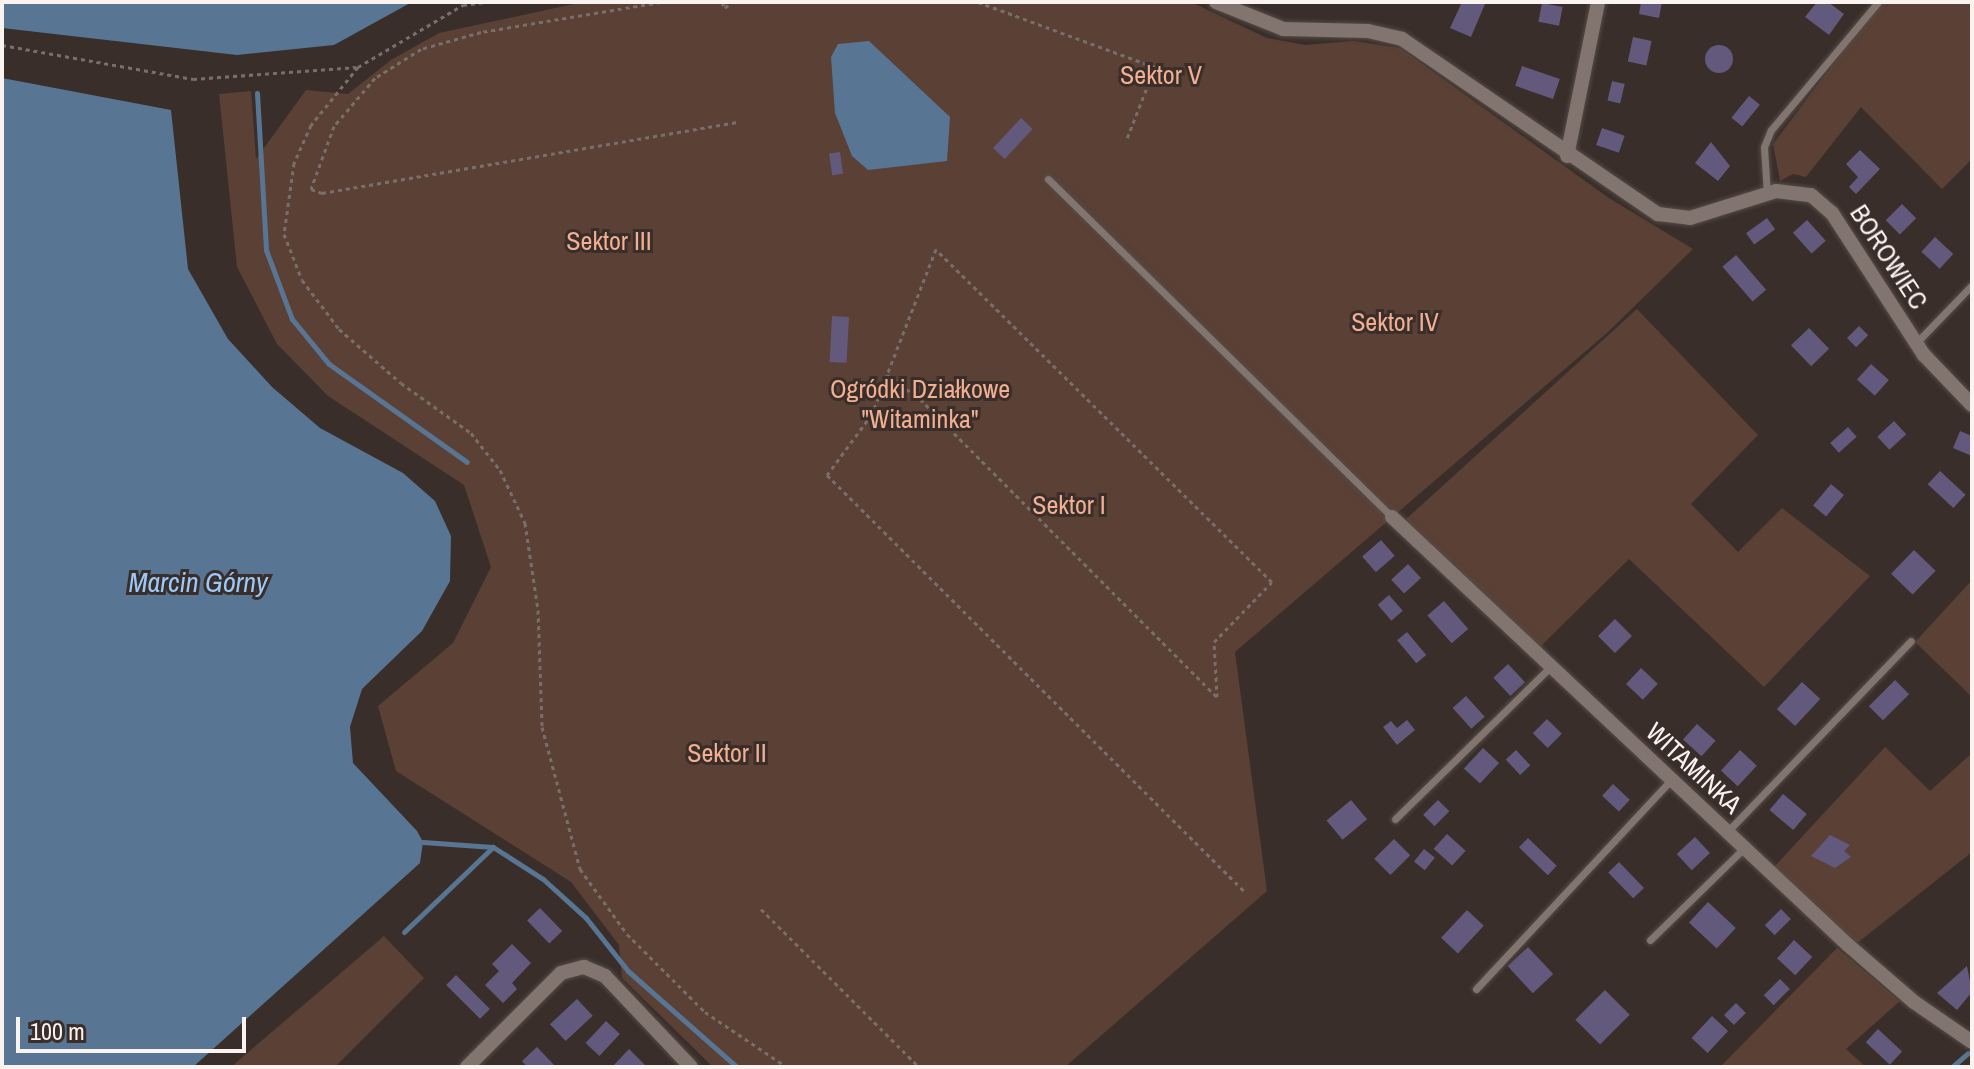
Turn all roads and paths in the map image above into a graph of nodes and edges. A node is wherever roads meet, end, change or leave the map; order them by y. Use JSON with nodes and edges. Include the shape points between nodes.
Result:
{"nodes":[{"id":1,"x":485,"y":2,"type":"edge"},
{"id":2,"x":661,"y":2,"type":"edge"},
{"id":3,"x":722,"y":2,"type":"edge"},
{"id":4,"x":731,"y":2,"type":"edge"},
{"id":5,"x":978,"y":2,"type":"edge"},
{"id":6,"x":1216,"y":2,"type":"edge"},
{"id":7,"x":1598,"y":2,"type":"edge"},
{"id":8,"x":1878,"y":2,"type":"edge"},
{"id":9,"x":2,"y":45,"type":"edge"},
{"id":10,"x":358,"y":67,"type":"junction"},
{"id":11,"x":739,"y":122,"type":"dead end"},
{"id":12,"x":1126,"y":141,"type":"dead end"},
{"id":13,"x":1567,"y":156,"type":"junction"},
{"id":14,"x":1048,"y":179,"type":"dead end"},
{"id":15,"x":1767,"y":194,"type":"junction"},
{"id":16,"x":1972,"y":285,"type":"edge"},
{"id":17,"x":1915,"y":344,"type":"junction"},
{"id":18,"x":887,"y":375,"type":"junction"},
{"id":19,"x":1972,"y":405,"type":"edge"},
{"id":20,"x":1392,"y":517,"type":"joint"},
{"id":21,"x":1911,"y":641,"type":"dead end"},
{"id":22,"x":1550,"y":667,"type":"junction"},
{"id":23,"x":1671,"y":780,"type":"junction"},
{"id":24,"x":1395,"y":819,"type":"dead end"},
{"id":25,"x":1727,"y":832,"type":"junction"},
{"id":26,"x":1744,"y":848,"type":"junction"},
{"id":27,"x":1245,"y":892,"type":"dead end"},
{"id":28,"x":761,"y":909,"type":"dead end"},
{"id":29,"x":1650,"y":940,"type":"dead end"},
{"id":30,"x":1476,"y":989,"type":"dead end"},
{"id":31,"x":1972,"y":1042,"type":"edge"},
{"id":32,"x":467,"y":1067,"type":"edge"},
{"id":33,"x":691,"y":1067,"type":"edge"},
{"id":34,"x":787,"y":1067,"type":"edge"},
{"id":35,"x":919,"y":1067,"type":"edge"}],
"edges":[{"from":1,"to":10,"type":"path","via":[[463,5]]},
{"from":2,"to":11,"type":"path","via":[[481,32],[421,49],[375,78],[334,126],[311,189],[322,193]]},
{"from":3,"to":4,"type":"path","via":[[725,8]]},
{"from":5,"to":12,"type":"path","via":[[1155,67]]},
{"from":6,"to":13,"type":"street","name":"BOROWIEC","via":[[1283,29],[1368,31],[1402,39]]},
{"from":7,"to":13,"type":"street"},
{"from":8,"to":15,"type":"lane","via":[[1771,130],[1764,147]]},
{"from":9,"to":10,"type":"path","via":[[193,79]]},
{"from":10,"to":34,"type":"path","via":[[311,125],[294,163],[284,234],[302,280],[339,329],[401,383],[471,433],[500,470],[525,523],[538,610],[542,727],[580,869],[627,934],[705,1012]]},
{"from":13,"to":15,"type":"street","name":"BOROWIEC","via":[[1645,208],[1670,218],[1700,217]]},
{"from":14,"to":20,"type":"lane"},
{"from":15,"to":17,"type":"street","name":"BOROWIEC","via":[[1803,192],[1828,208]]},
{"from":16,"to":17,"type":"lane"},
{"from":17,"to":19,"type":"street","name":"BOROWIEC"},
{"from":18,"to":18,"type":"path","via":[[920,399],[1217,697],[1214,642],[1272,582],[936,249]]},
{"from":18,"to":27,"type":"path","via":[[872,414],[827,475]]},
{"from":20,"to":22,"type":"street","name":"WITAMINKA"},
{"from":21,"to":25,"type":"lane"},
{"from":22,"to":23,"type":"street","name":"WITAMINKA"},
{"from":22,"to":24,"type":"lane"},
{"from":23,"to":25,"type":"street","name":"WITAMINKA"},
{"from":23,"to":30,"type":"lane"},
{"from":25,"to":26,"type":"street","name":"WITAMINKA"},
{"from":26,"to":29,"type":"lane"},
{"from":26,"to":31,"type":"street","name":"WITAMINKA","via":[[1879,973]]},
{"from":28,"to":35,"type":"path"},
{"from":32,"to":33,"type":"street","via":[[561,973],[584,967],[605,976]]}]}
